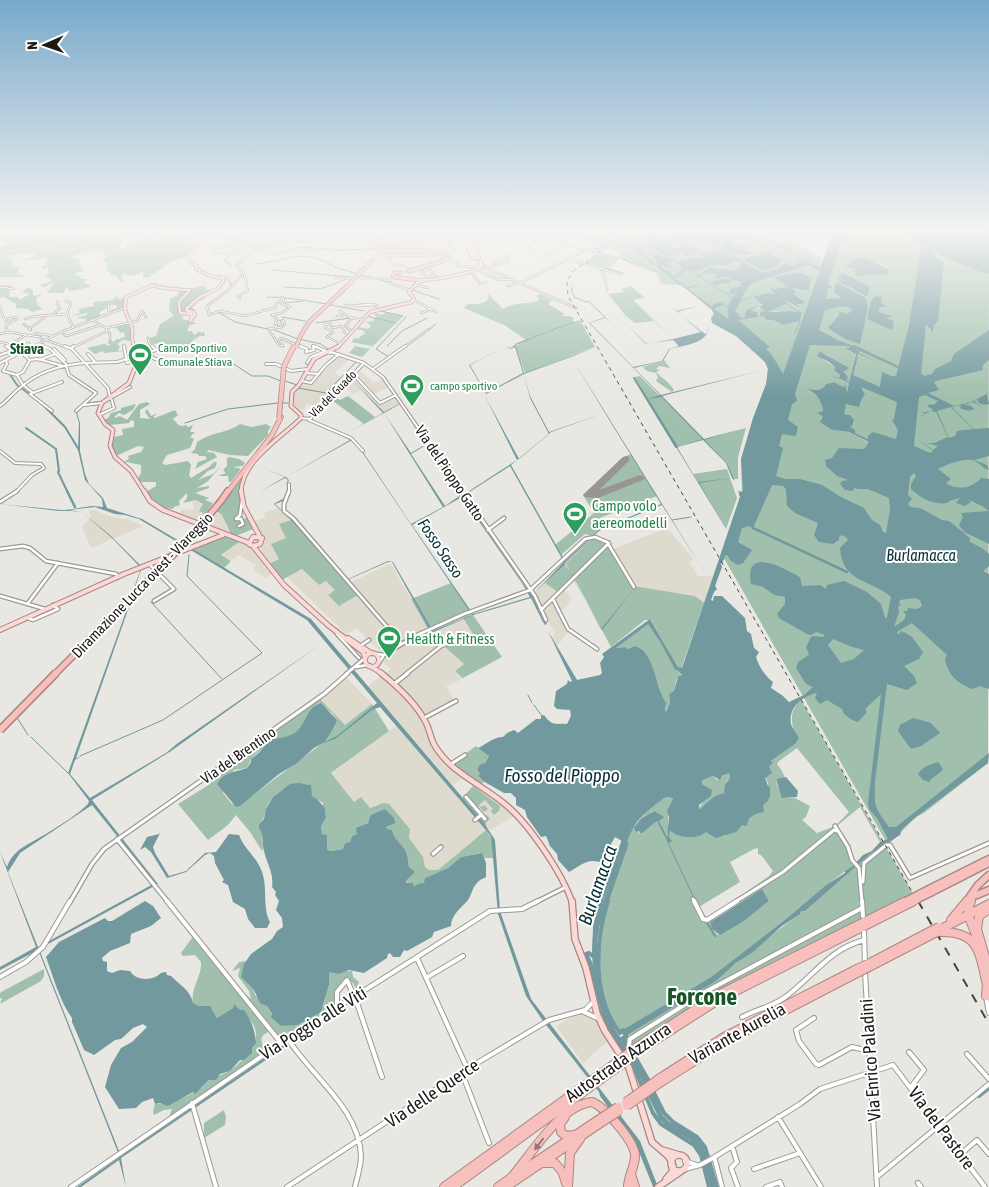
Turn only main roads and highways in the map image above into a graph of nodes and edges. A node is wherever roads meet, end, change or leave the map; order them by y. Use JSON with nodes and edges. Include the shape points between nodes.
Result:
{"nodes":[{"id":1,"x":150,"y":286,"type":"edge"},
{"id":2,"x":155,"y":286,"type":"edge"},
{"id":3,"x":220,"y":286,"type":"edge"},
{"id":4,"x":347,"y":286,"type":"edge"},
{"id":5,"x":414,"y":286,"type":"edge"},
{"id":6,"x":130,"y":323,"type":"joint"},
{"id":7,"x":353,"y":330,"type":"joint"},
{"id":8,"x":111,"y":396,"type":"joint"},
{"id":9,"x":257,"y":530,"type":"junction"},
{"id":10,"x":215,"y":533,"type":"junction"},
{"id":11,"x":260,"y":537,"type":"junction"},
{"id":12,"x":237,"y":539,"type":"joint"},
{"id":13,"x":251,"y":539,"type":"junction"},
{"id":14,"x":260,"y":544,"type":"junction"},
{"id":15,"x":253,"y":546,"type":"junction"},
{"id":16,"x":261,"y":556,"type":"junction"},
{"id":17,"x":0,"y":630,"type":"edge"},
{"id":18,"x":338,"y":633,"type":"junction"},
{"id":19,"x":375,"y":654,"type":"junction"},
{"id":20,"x":365,"y":657,"type":"junction"},
{"id":21,"x":379,"y":662,"type":"junction"},
{"id":22,"x":368,"y":666,"type":"junction"},
{"id":23,"x":383,"y":674,"type":"junction"},
{"id":24,"x":0,"y":728,"type":"edge"},
{"id":25,"x":989,"y":859,"type":"edge"},
{"id":26,"x":989,"y":863,"type":"edge"},
{"id":27,"x":989,"y":875,"type":"edge"},
{"id":28,"x":989,"y":890,"type":"edge"},
{"id":29,"x":930,"y":891,"type":"junction"},
{"id":30,"x":989,"y":900,"type":"edge"},
{"id":31,"x":989,"y":904,"type":"edge"},
{"id":32,"x":989,"y":910,"type":"edge"},
{"id":33,"x":950,"y":920,"type":"junction"},
{"id":34,"x":936,"y":931,"type":"junction"},
{"id":35,"x":983,"y":951,"type":"junction"},
{"id":36,"x":989,"y":971,"type":"edge"},
{"id":37,"x":987,"y":985,"type":"junction"},
{"id":38,"x":988,"y":995,"type":"edge"},
{"id":39,"x":585,"y":1088,"type":"junction"},
{"id":40,"x":570,"y":1112,"type":"junction"},
{"id":41,"x":581,"y":1134,"type":"junction"},
{"id":42,"x":660,"y":1150,"type":"junction"},
{"id":43,"x":678,"y":1155,"type":"junction"},
{"id":44,"x":540,"y":1164,"type":"junction"},
{"id":45,"x":673,"y":1164,"type":"junction"},
{"id":46,"x":631,"y":1168,"type":"junction"},
{"id":47,"x":679,"y":1172,"type":"junction"},
{"id":48,"x":511,"y":1184,"type":"edge"},
{"id":49,"x":444,"y":1187,"type":"edge"},
{"id":50,"x":453,"y":1187,"type":"edge"},
{"id":51,"x":498,"y":1187,"type":"edge"},
{"id":52,"x":567,"y":1187,"type":"edge"},
{"id":53,"x":628,"y":1187,"type":"edge"},
{"id":54,"x":635,"y":1187,"type":"edge"},
{"id":55,"x":660,"y":1187,"type":"edge"}],
"edges":[{"from":1,"to":6,"type":"main road","via":[[127,296],[124,308]]},
{"from":2,"to":3,"type":"main road","via":[[190,290],[179,302],[178,311],[191,314],[191,320],[195,314],[187,308]]},
{"from":4,"to":24,"type":"highway","name":"Diramazione Lucca ovest - Viareggio","bridge":true,"via":[[309,322],[301,335],[285,366],[280,418],[271,435],[220,501],[191,537]]},
{"from":5,"to":7,"type":"main road","via":[[409,293],[414,300],[385,309],[376,306]]},
{"from":6,"to":8,"type":"main road","via":[[131,341],[141,354],[129,383]]},
{"from":7,"to":9,"type":"main road","via":[[331,352],[314,359],[290,398],[291,406],[302,415],[301,418],[248,470],[242,501]]},
{"from":8,"to":10,"type":"main road","via":[[98,409],[105,424],[113,430],[110,446],[115,457],[134,474],[150,502]]},
{"from":9,"to":11,"type":"main road"},
{"from":9,"to":13,"type":"main road"},
{"from":10,"to":12,"type":"main road"},
{"from":10,"to":17,"type":"main road","via":[[209,540],[185,549],[171,559],[116,576]]},
{"from":11,"to":13,"type":"main road"},
{"from":11,"to":14,"type":"main road"},
{"from":12,"to":13,"type":"main road"},
{"from":13,"to":15,"type":"main road"},
{"from":14,"to":15,"type":"main road"},
{"from":14,"to":16,"type":"main road"},
{"from":15,"to":16,"type":"main road"},
{"from":16,"to":18,"type":"main road","via":[[284,585]]},
{"from":18,"to":19,"type":"main road"},
{"from":18,"to":20,"type":"main road"},
{"from":19,"to":20,"type":"main road"},
{"from":19,"to":21,"type":"main road"},
{"from":20,"to":22,"type":"main road","via":[[364,662]]},
{"from":21,"to":22,"type":"main road"},
{"from":21,"to":23,"type":"main road"},
{"from":22,"to":23,"type":"main road"},
{"from":23,"to":42,"type":"main road","via":[[424,718],[435,746],[451,764],[511,810],[535,838],[567,887],[573,905],[574,936],[600,1021],[627,1064],[651,1140]]},
{"from":25,"to":29,"type":"highway","name":"Autostrada Azzurra"},
{"from":26,"to":29,"type":"highway","name":"Autostrada Azzurra"},
{"from":27,"to":33,"type":"highway","via":[[977,885],[962,911]]},
{"from":28,"to":35,"type":"highway","via":[[972,897],[969,913]]},
{"from":29,"to":39,"type":"highway","name":"Autostrada Azzurra","bridge":true,"via":[[718,1000],[633,1049]]},
{"from":30,"to":33,"type":"highway","name":"Variante Aurelia"},
{"from":31,"to":34,"type":"highway","name":"Variante Aurelia"},
{"from":32,"to":35,"type":"highway","via":[[980,923]]},
{"from":33,"to":34,"type":"highway","name":"Variante Aurelia"},
{"from":34,"to":37,"type":"highway","via":[[959,931],[973,940],[980,953]]},
{"from":34,"to":41,"type":"highway","name":"Variante Aurelia","bridge":true,"via":[[725,1039]]},
{"from":35,"to":36,"type":"highway"},
{"from":35,"to":37,"type":"highway"},
{"from":37,"to":38,"type":"highway"},
{"from":39,"to":49,"type":"highway","name":"Autostrada Azzurra"},
{"from":39,"to":50,"type":"highway","name":"Autostrada Azzurra"},
{"from":40,"to":41,"type":"highway","via":[[561,1121],[560,1128],[565,1136]]},
{"from":40,"to":46,"type":"highway","via":[[585,1102],[598,1105],[632,1146],[635,1157]]},
{"from":40,"to":48,"type":"highway","one_way":true,"via":[[552,1126]]},
{"from":41,"to":44,"type":"highway","name":"Variante Aurelia"},
{"from":41,"to":48,"type":"highway","name":"Variante Aurelia"},
{"from":41,"to":52,"type":"highway","via":[[570,1153]]},
{"from":42,"to":43,"type":"main road"},
{"from":42,"to":45,"type":"main road","via":[[670,1156]]},
{"from":43,"to":45,"type":"main road","via":[[674,1156]]},
{"from":43,"to":47,"type":"main road","via":[[685,1161]]},
{"from":44,"to":48,"type":"highway","name":"Variante Aurelia"},
{"from":44,"to":52,"type":"highway","via":[[551,1162],[557,1165]]},
{"from":45,"to":47,"type":"main road"},
{"from":45,"to":55,"type":"main road"},
{"from":46,"to":53,"type":"highway"},
{"from":46,"to":54,"type":"highway"},
{"from":47,"to":55,"type":"main road"},
{"from":48,"to":51,"type":"highway","name":"Variante Aurelia"}]}
